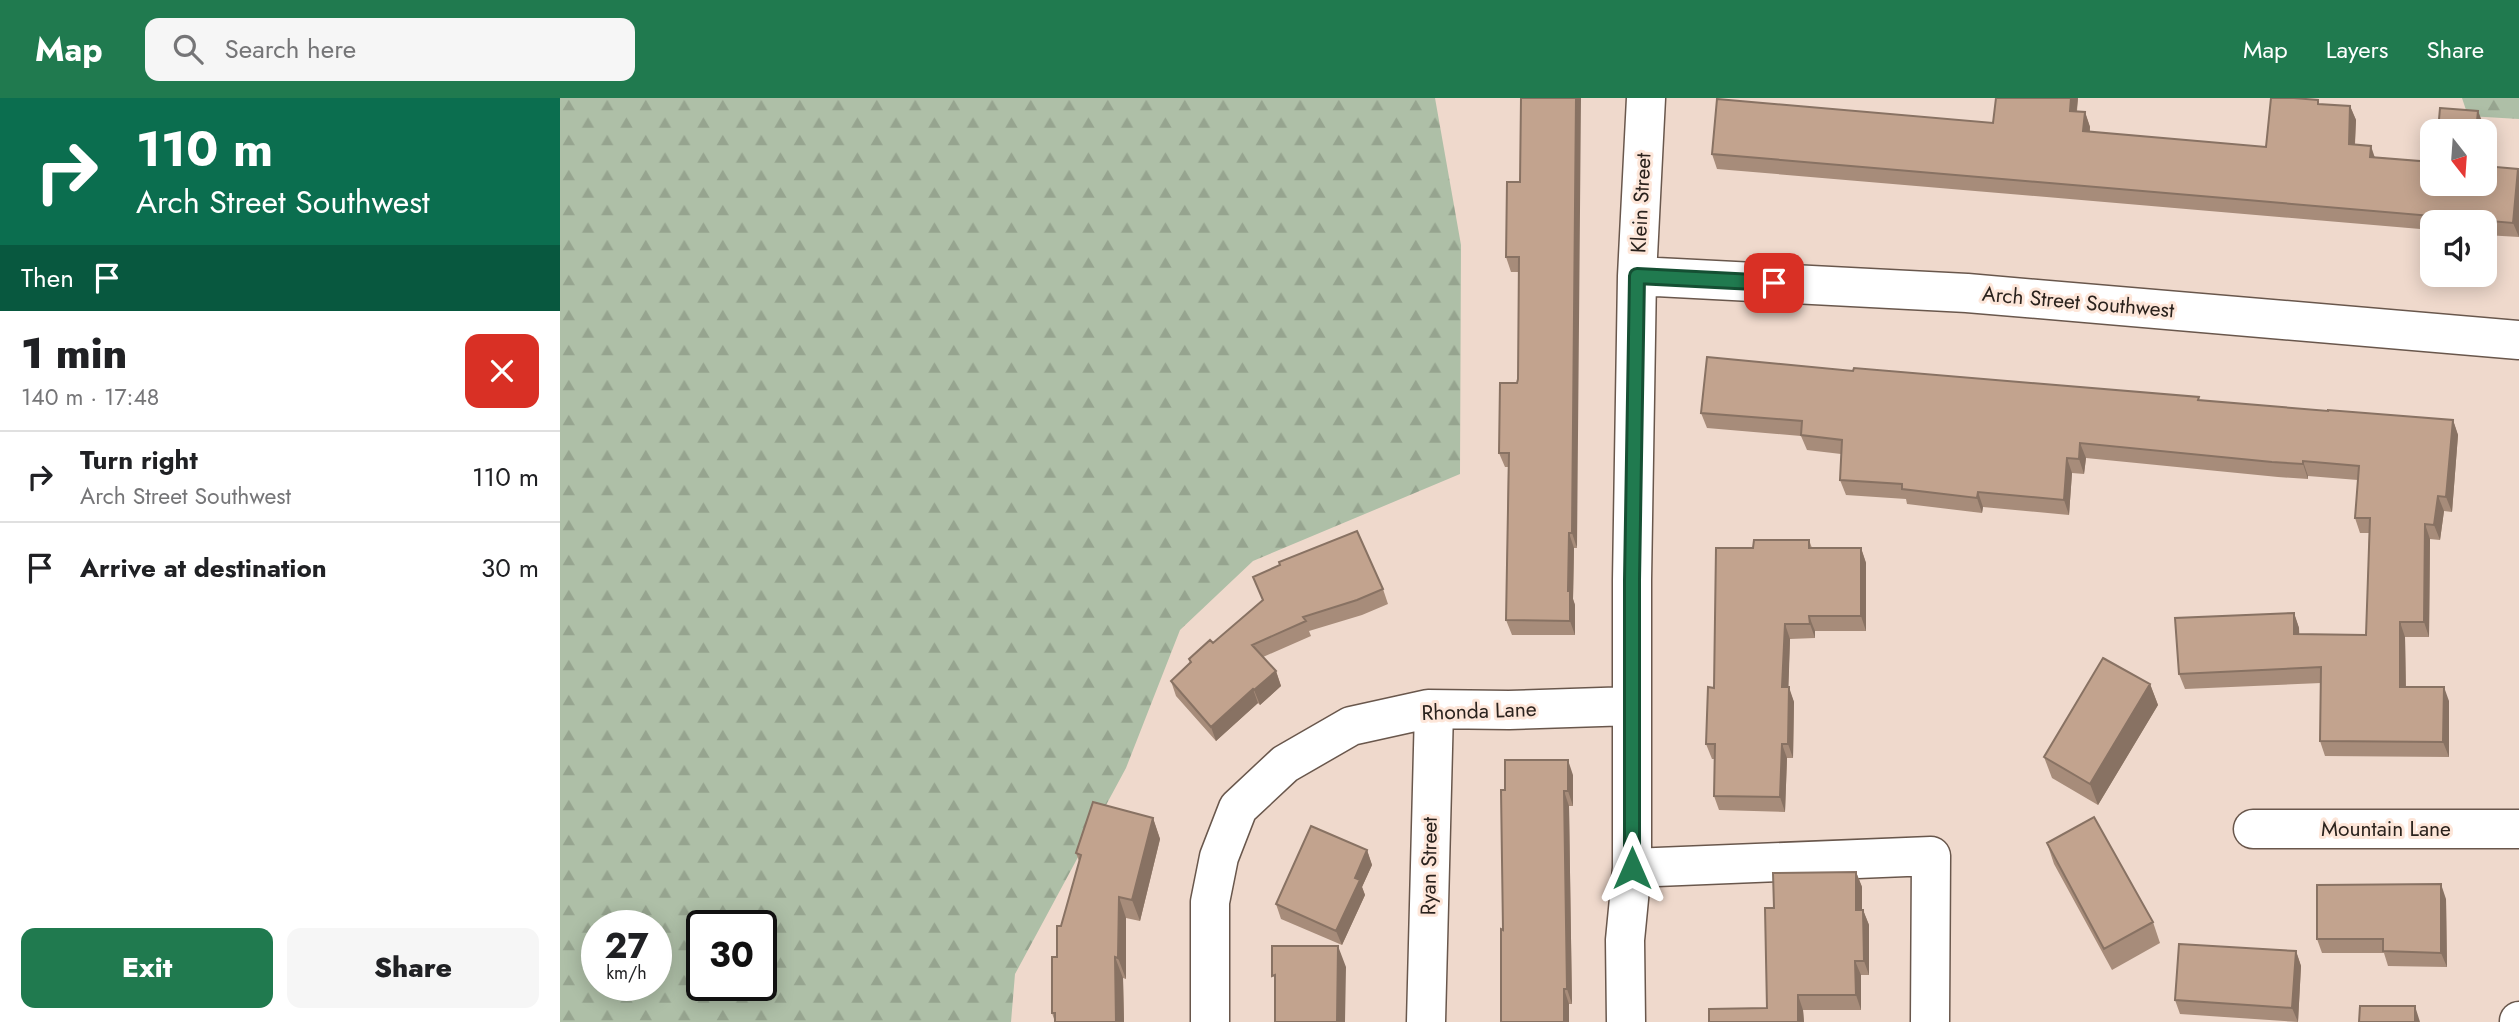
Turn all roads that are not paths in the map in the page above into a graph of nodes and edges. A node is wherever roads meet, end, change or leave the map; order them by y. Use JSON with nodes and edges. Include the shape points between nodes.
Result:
{"nodes":[{"id":1,"x":1647,"y":98,"type":"edge"},
{"id":2,"x":1637,"y":276,"type":"junction"},
{"id":3,"x":2519,"y":340,"type":"edge"},
{"id":4,"x":1632,"y":706,"type":"junction"},
{"id":5,"x":1434,"y":710,"type":"junction"},
{"id":6,"x":2253,"y":829,"type":"dead end"},
{"id":7,"x":2519,"y":829,"type":"edge"},
{"id":8,"x":1632,"y":868,"type":"junction"},
{"id":9,"x":1210,"y":1022,"type":"edge"},
{"id":10,"x":1426,"y":1022,"type":"edge"},
{"id":11,"x":1626,"y":1022,"type":"edge"},
{"id":12,"x":1930,"y":1022,"type":"edge"}],
"edges":[{"from":1,"to":2,"type":"street","name":"Klein Street"},
{"from":2,"to":3,"type":"street","name":"Arch Street Southwest","via":[[1967,293]]},
{"from":2,"to":4,"type":"street","name":"Klein Street"},
{"from":4,"to":5,"type":"street","name":"Rhonda Lane"},
{"from":4,"to":8,"type":"street","name":"Klein Street"},
{"from":5,"to":9,"type":"street","name":"Rhonda Lane","via":[[1351,726],[1285,764],[1238,808],[1219,857],[1210,902]]},
{"from":5,"to":10,"type":"street","name":"Ryan Street"},
{"from":6,"to":7,"type":"street","name":"Mountain Lane"},
{"from":8,"to":11,"type":"street","name":"Klein Street","via":[[1625,940]]},
{"from":8,"to":12,"type":"street","via":[[1931,856]]}]}
